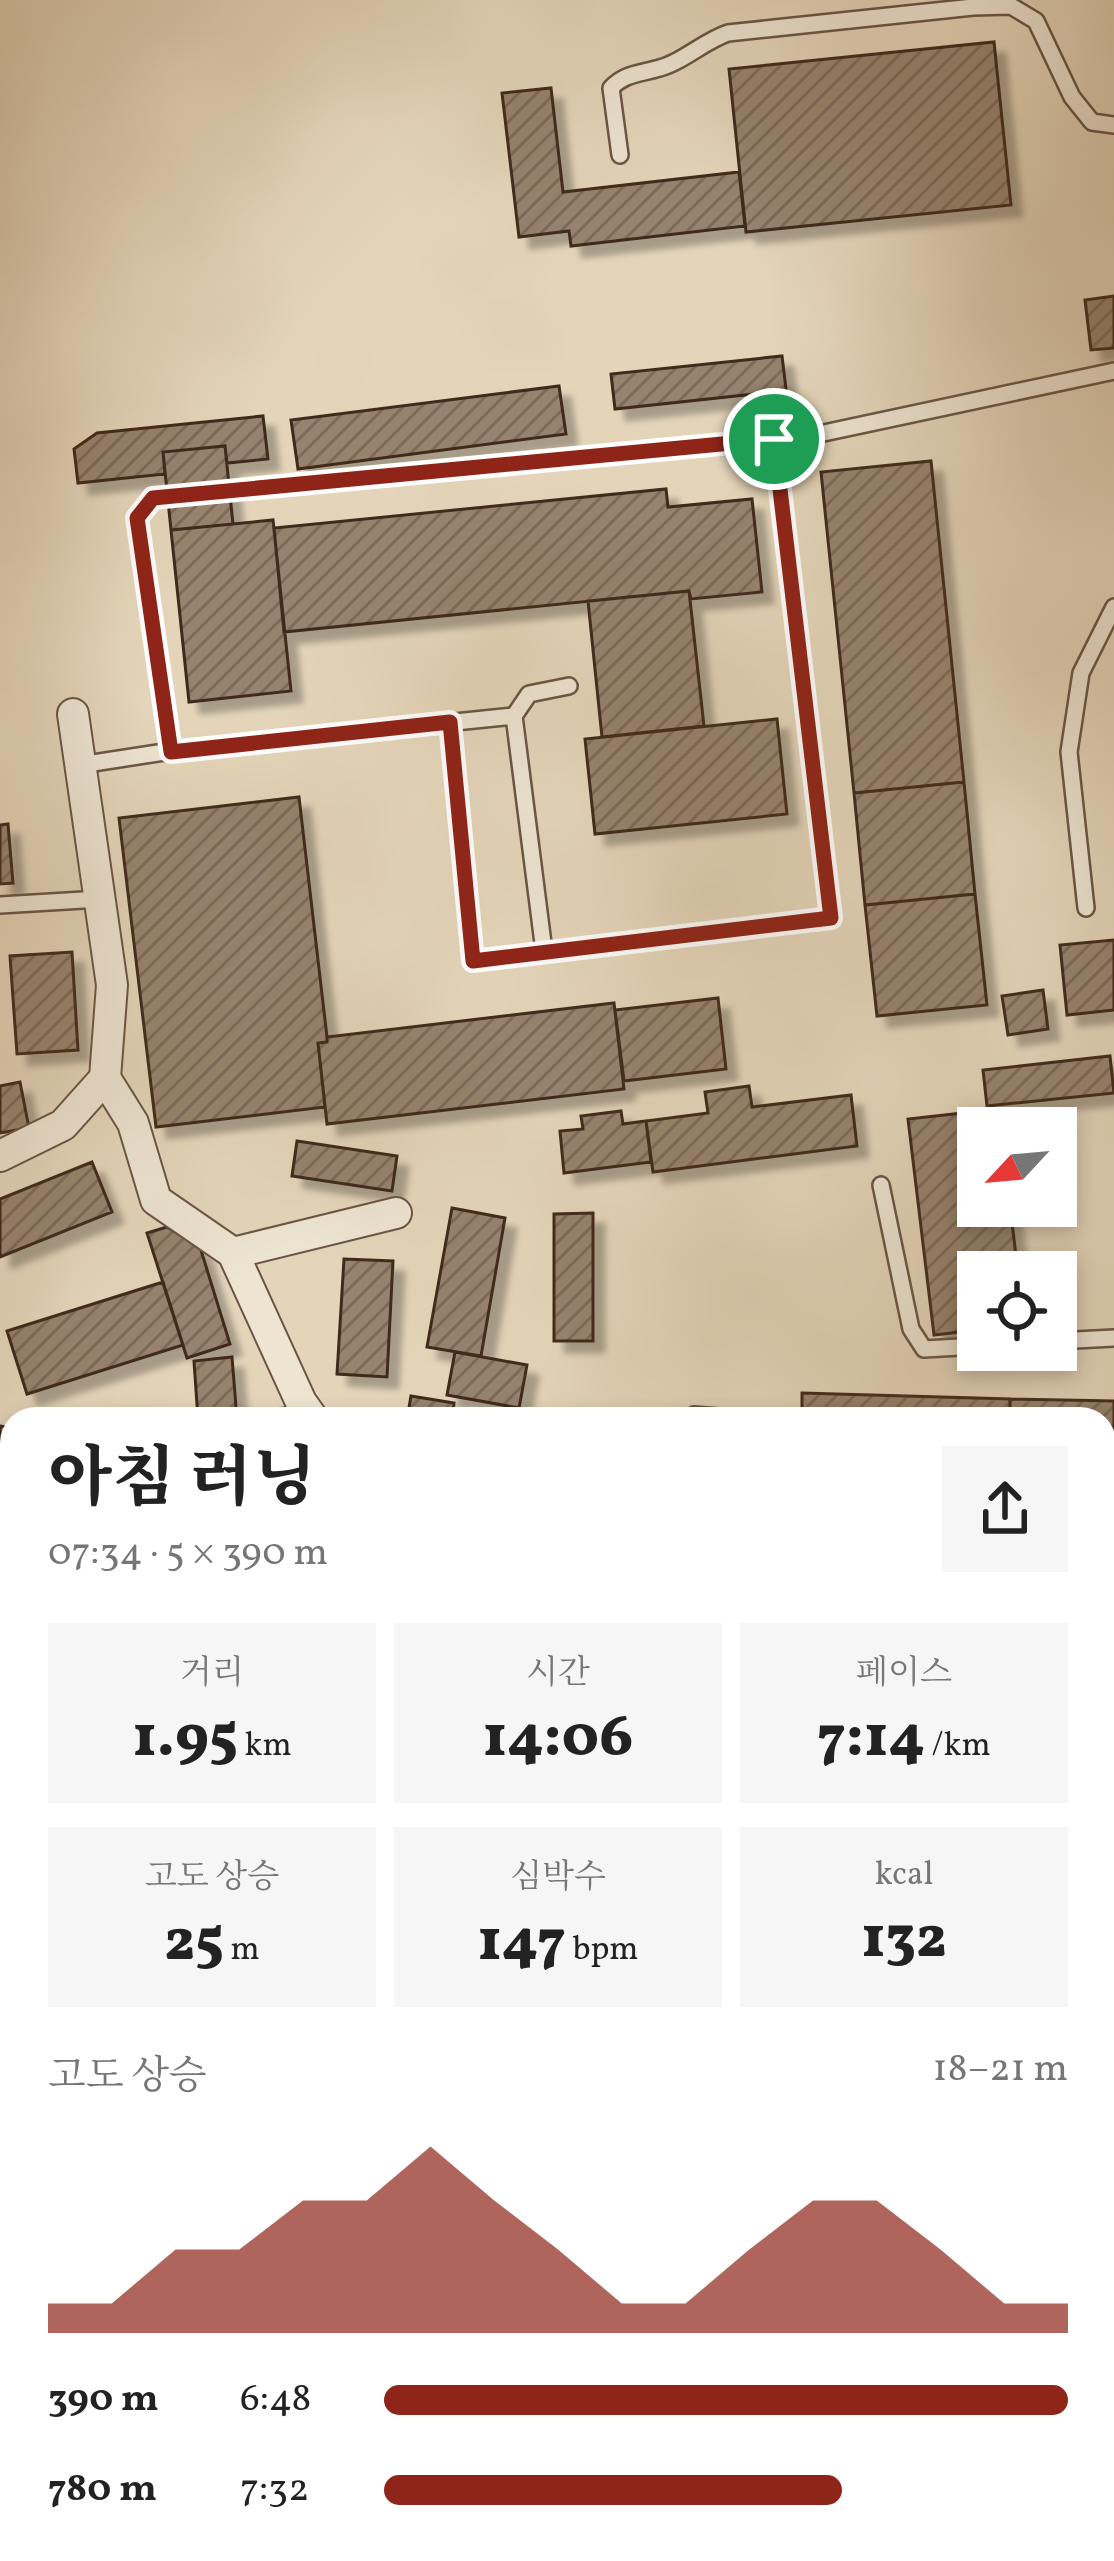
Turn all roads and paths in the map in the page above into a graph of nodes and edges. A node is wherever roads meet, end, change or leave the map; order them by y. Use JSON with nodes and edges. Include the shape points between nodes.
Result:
{"nodes":[{"id":1,"x":1114,"y":125,"type":"edge"},
{"id":2,"x":620,"y":155,"type":"dead end"},
{"id":3,"x":1114,"y":371,"type":"edge"},
{"id":4,"x":774,"y":439,"type":"junction"},
{"id":5,"x":1114,"y":607,"type":"edge"},
{"id":6,"x":569,"y":686,"type":"dead end"},
{"id":7,"x":73,"y":714,"type":"dead end"},
{"id":8,"x":514,"y":716,"type":"junction"},
{"id":9,"x":450,"y":722,"type":"junction"},
{"id":10,"x":171,"y":752,"type":"junction"},
{"id":11,"x":80,"y":765,"type":"junction"},
{"id":12,"x":100,"y":899,"type":"junction"},
{"id":13,"x":0,"y":905,"type":"edge"},
{"id":14,"x":1086,"y":908,"type":"dead end"},
{"id":15,"x":544,"y":951,"type":"junction"},
{"id":16,"x":106,"y":1078,"type":"junction"},
{"id":17,"x":0,"y":1156,"type":"edge"},
{"id":18,"x":881,"y":1185,"type":"dead end"},
{"id":19,"x":396,"y":1213,"type":"dead end"},
{"id":20,"x":233,"y":1253,"type":"junction"},
{"id":21,"x":1114,"y":1338,"type":"edge"},
{"id":22,"x":1077,"y":1340,"type":"edge"},
{"id":23,"x":957,"y":1347,"type":"edge"},
{"id":24,"x":305,"y":1407,"type":"edge"}],
"edges":[{"from":1,"to":2,"type":"lane","via":[[1092,122],[1072,97],[1036,21],[1011,6],[974,7],[705,41],[611,88]]},
{"from":3,"to":4,"type":"lane"},
{"from":4,"to":10,"type":"lane","via":[[153,498],[137,518]]},
{"from":4,"to":15,"type":"lane","via":[[831,918]]},
{"from":5,"to":14,"type":"lane","via":[[1081,674],[1069,752]]},
{"from":6,"to":8,"type":"lane","via":[[529,694]]},
{"from":7,"to":11,"type":"street"},
{"from":8,"to":9,"type":"lane"},
{"from":8,"to":15,"type":"lane"},
{"from":9,"to":10,"type":"lane"},
{"from":9,"to":15,"type":"lane","via":[[473,961]]},
{"from":10,"to":11,"type":"lane"},
{"from":11,"to":12,"type":"street"},
{"from":12,"to":13,"type":"lane"},
{"from":12,"to":16,"type":"street","via":[[112,985]]},
{"from":16,"to":17,"type":"street","via":[[63,1125]]},
{"from":16,"to":20,"type":"street","via":[[133,1123],[156,1200]]},
{"from":18,"to":23,"type":"lane","via":[[911,1329],[924,1349]]},
{"from":19,"to":20,"type":"street"},
{"from":20,"to":24,"type":"street"},
{"from":21,"to":22,"type":"lane"}]}
